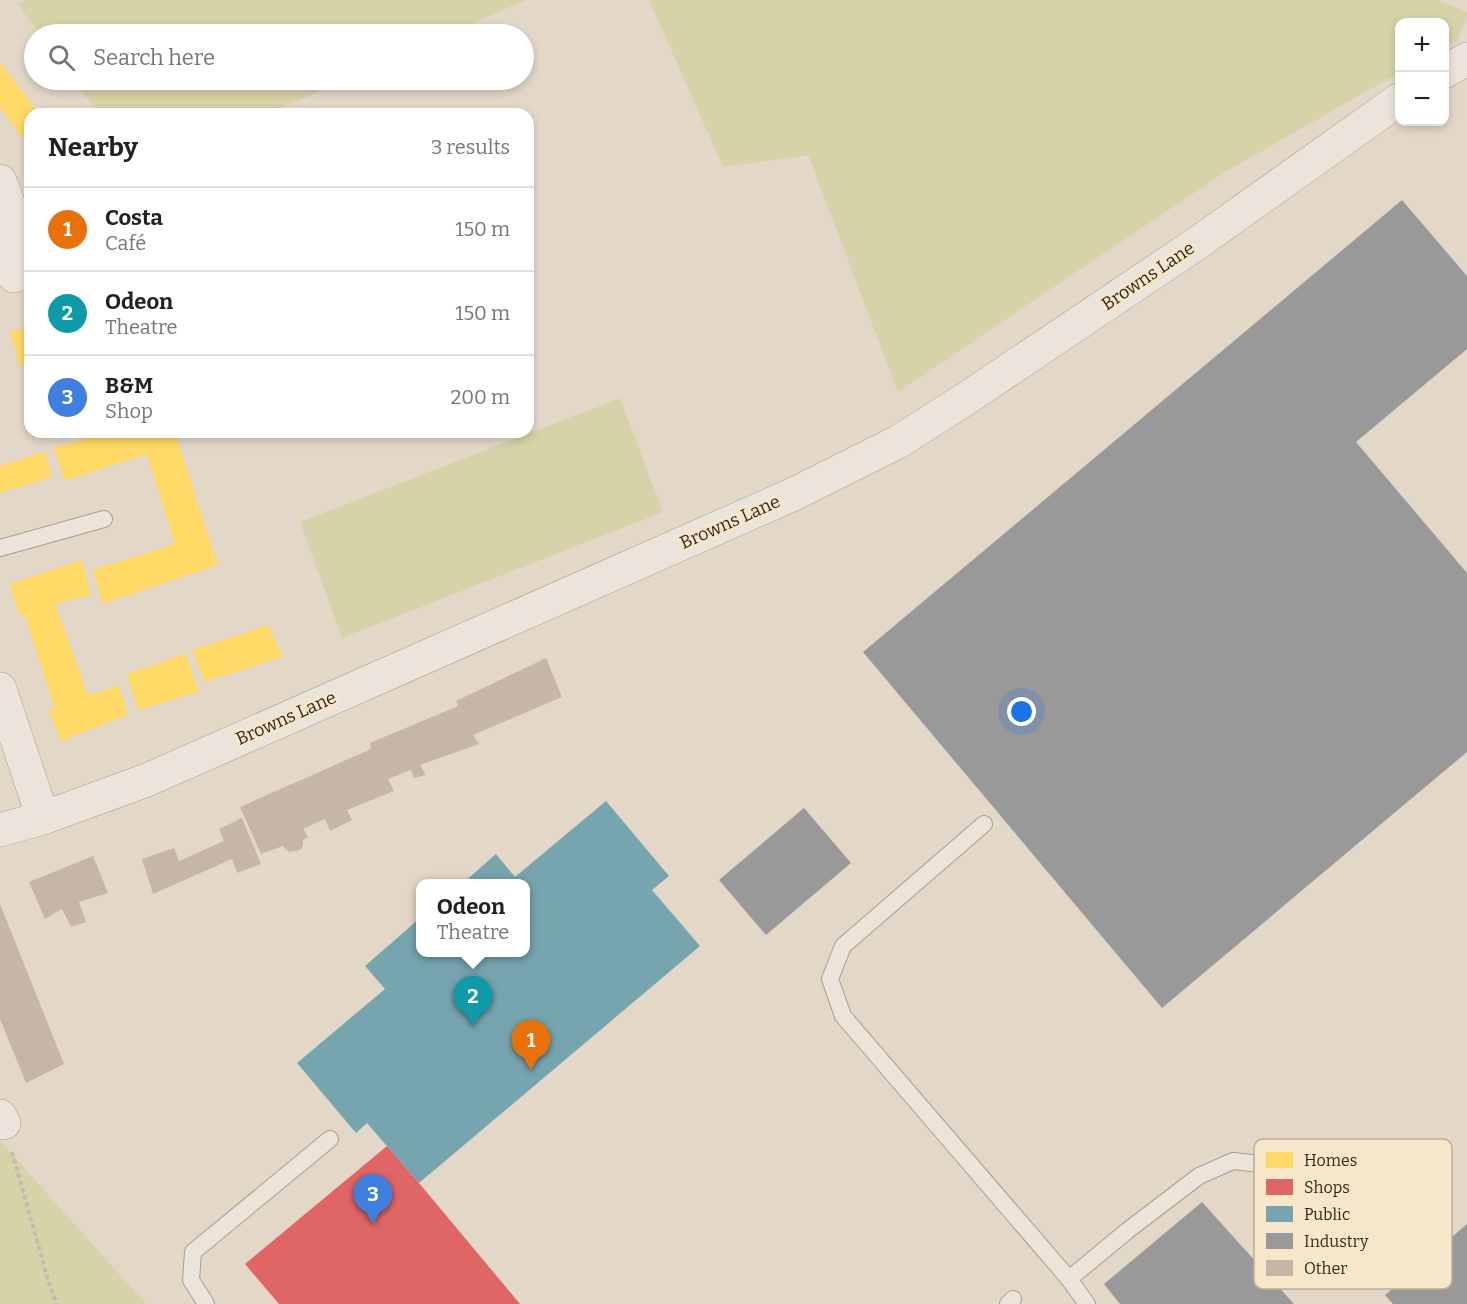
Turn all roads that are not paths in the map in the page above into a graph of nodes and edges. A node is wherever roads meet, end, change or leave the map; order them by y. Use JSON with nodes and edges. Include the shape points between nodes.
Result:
{"nodes":[{"id":1,"x":1467,"y":58,"type":"edge"},
{"id":2,"x":1449,"y":69,"type":"edge"},
{"id":3,"x":1395,"y":103,"type":"edge"},
{"id":4,"x":0,"y":181,"type":"edge"},
{"id":5,"x":14,"y":276,"type":"dead end"},
{"id":6,"x":104,"y":519,"type":"dead end"},
{"id":7,"x":0,"y":548,"type":"edge"},
{"id":8,"x":0,"y":689,"type":"edge"},
{"id":9,"x":43,"y":818,"type":"junction"},
{"id":10,"x":984,"y":824,"type":"dead end"},
{"id":11,"x":0,"y":830,"type":"edge"},
{"id":12,"x":330,"y":1139,"type":"dead end"},
{"id":13,"x":1254,"y":1163,"type":"edge"},
{"id":14,"x":1069,"y":1279,"type":"junction"},
{"id":15,"x":206,"y":1304,"type":"edge"},
{"id":16,"x":1087,"y":1304,"type":"edge"}],
"edges":[{"from":1,"to":2,"type":"street"},
{"from":3,"to":9,"type":"street","name":"Browns Lane","via":[[1196,244],[898,442],[794,494],[158,775]]},
{"from":4,"to":5,"type":"street","via":[[14,223]]},
{"from":6,"to":7,"type":"lane"},
{"from":8,"to":9,"type":"street"},
{"from":9,"to":11,"type":"street","name":"Browns Lane"},
{"from":10,"to":14,"type":"lane","via":[[843,946],[830,979],[843,1016]]},
{"from":12,"to":15,"type":"lane","via":[[192,1252],[191,1280]]},
{"from":13,"to":14,"type":"lane","via":[[1233,1161],[1199,1176]]},
{"from":14,"to":16,"type":"lane"}]}
